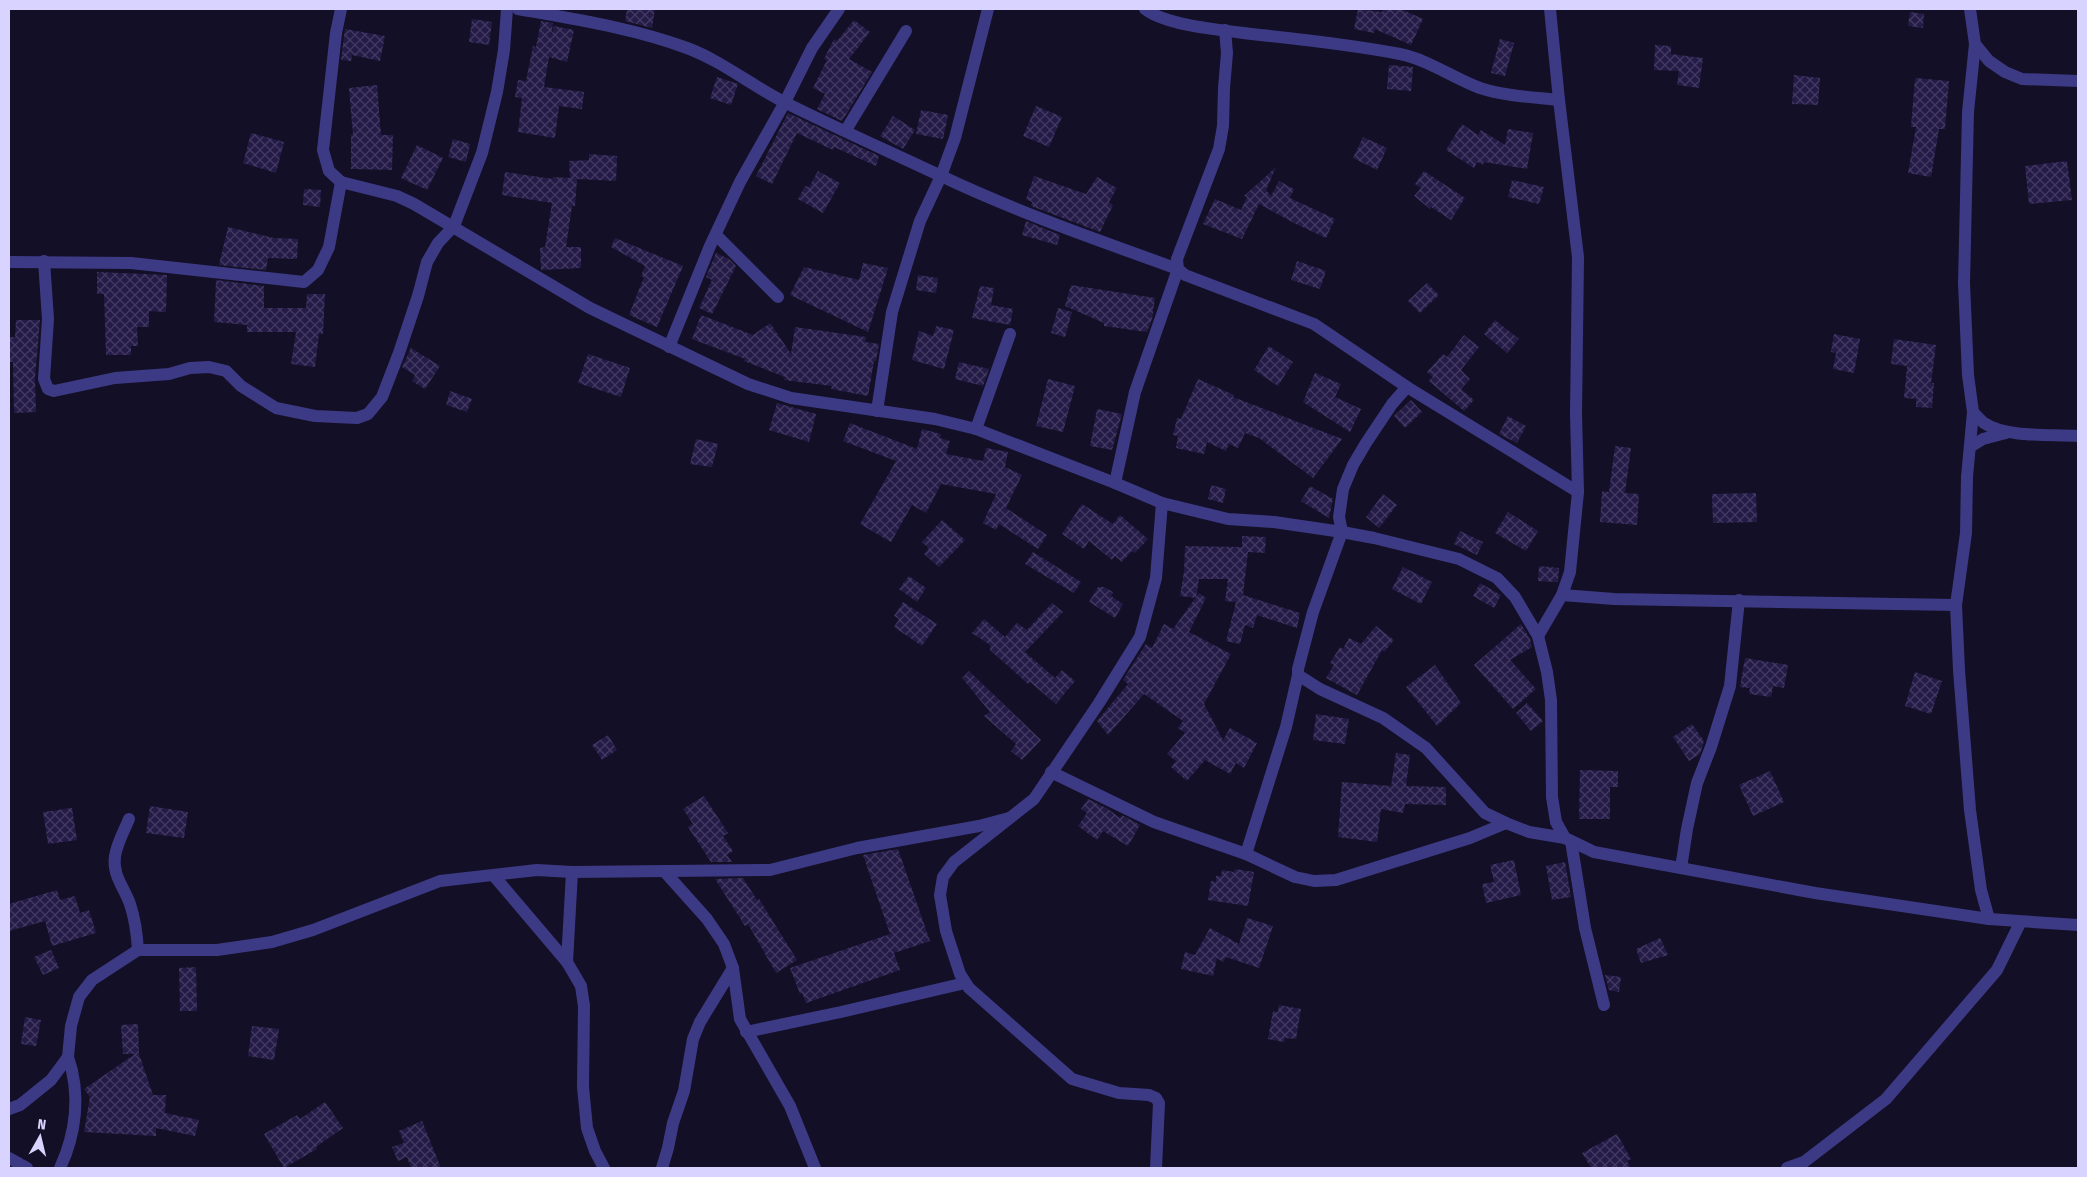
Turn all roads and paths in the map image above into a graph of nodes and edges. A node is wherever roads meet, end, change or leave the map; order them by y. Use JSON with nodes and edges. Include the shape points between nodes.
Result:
{"nodes":[{"id":1,"x":341,"y":9,"type":"edge"},
{"id":2,"x":507,"y":9,"type":"edge"},
{"id":3,"x":518,"y":9,"type":"edge"},
{"id":4,"x":839,"y":9,"type":"edge"},
{"id":5,"x":988,"y":9,"type":"edge"},
{"id":6,"x":1144,"y":9,"type":"edge"},
{"id":7,"x":1550,"y":9,"type":"edge"},
{"id":8,"x":1970,"y":9,"type":"edge"},
{"id":9,"x":1225,"y":30,"type":"junction"},
{"id":10,"x":906,"y":31,"type":"dead end"},
{"id":11,"x":1975,"y":44,"type":"junction"},
{"id":12,"x":2078,"y":81,"type":"edge"},
{"id":13,"x":1559,"y":100,"type":"junction"},
{"id":14,"x":785,"y":102,"type":"junction"},
{"id":15,"x":846,"y":130,"type":"junction"},
{"id":16,"x":942,"y":176,"type":"junction"},
{"id":17,"x":341,"y":182,"type":"junction"},
{"id":18,"x":454,"y":226,"type":"junction"},
{"id":19,"x":716,"y":235,"type":"junction"},
{"id":20,"x":44,"y":261,"type":"junction"},
{"id":21,"x":9,"y":262,"type":"edge"},
{"id":22,"x":1178,"y":269,"type":"junction"},
{"id":23,"x":778,"y":297,"type":"dead end"},
{"id":24,"x":1010,"y":334,"type":"dead end"},
{"id":25,"x":669,"y":347,"type":"junction"},
{"id":26,"x":1407,"y":388,"type":"junction"},
{"id":27,"x":877,"y":410,"type":"junction"},
{"id":28,"x":1973,"y":412,"type":"junction"},
{"id":29,"x":976,"y":429,"type":"junction"},
{"id":30,"x":2013,"y":432,"type":"junction"},
{"id":31,"x":2078,"y":436,"type":"edge"},
{"id":32,"x":1970,"y":447,"type":"junction"},
{"id":33,"x":1115,"y":483,"type":"junction"},
{"id":34,"x":1578,"y":492,"type":"junction"},
{"id":35,"x":1162,"y":503,"type":"junction"},
{"id":36,"x":1342,"y":532,"type":"junction"},
{"id":37,"x":1562,"y":595,"type":"junction"},
{"id":38,"x":1740,"y":600,"type":"junction"},
{"id":39,"x":1956,"y":605,"type":"junction"},
{"id":40,"x":1538,"y":636,"type":"junction"},
{"id":41,"x":1298,"y":675,"type":"junction"},
{"id":42,"x":1051,"y":772,"type":"junction"},
{"id":43,"x":1009,"y":818,"type":"junction"},
{"id":44,"x":129,"y":819,"type":"dead end"},
{"id":45,"x":1506,"y":823,"type":"junction"},
{"id":46,"x":1568,"y":840,"type":"junction"},
{"id":47,"x":1246,"y":854,"type":"junction"},
{"id":48,"x":1681,"y":868,"type":"junction"},
{"id":49,"x":664,"y":871,"type":"junction"},
{"id":50,"x":572,"y":872,"type":"junction"},
{"id":51,"x":494,"y":876,"type":"junction"},
{"id":52,"x":1989,"y":919,"type":"junction"},
{"id":53,"x":2020,"y":923,"type":"junction"},
{"id":54,"x":2078,"y":925,"type":"edge"},
{"id":55,"x":138,"y":950,"type":"junction"},
{"id":56,"x":567,"y":962,"type":"junction"},
{"id":57,"x":733,"y":968,"type":"junction"},
{"id":58,"x":965,"y":982,"type":"junction"},
{"id":59,"x":1604,"y":1005,"type":"dead end"},
{"id":60,"x":746,"y":1032,"type":"junction"},
{"id":61,"x":68,"y":1057,"type":"junction"},
{"id":62,"x":9,"y":1110,"type":"edge"},
{"id":63,"x":9,"y":1158,"type":"edge"},
{"id":64,"x":1805,"y":1165,"type":"edge"},
{"id":65,"x":27,"y":1168,"type":"edge"},
{"id":66,"x":60,"y":1168,"type":"edge"},
{"id":67,"x":604,"y":1168,"type":"edge"},
{"id":68,"x":662,"y":1168,"type":"edge"},
{"id":69,"x":815,"y":1168,"type":"edge"},
{"id":70,"x":1156,"y":1168,"type":"edge"},
{"id":71,"x":1787,"y":1168,"type":"edge"}],
"edges":[{"from":1,"to":17,"type":"street","via":[[323,150],[329,171]]},
{"from":2,"to":18,"type":"street","via":[[504,50],[482,153]]},
{"from":3,"to":14,"type":"street","via":[[576,19],[688,49]]},
{"from":4,"to":14,"type":"street","via":[[812,48]]},
{"from":5,"to":16,"type":"street"},
{"from":6,"to":9,"type":"street","via":[[1153,16]]},
{"from":7,"to":13,"type":"street"},
{"from":8,"to":11,"type":"street"},
{"from":9,"to":13,"type":"street","via":[[1402,54],[1423,60],[1449,76],[1482,88],[1512,96]]},
{"from":9,"to":22,"type":"street","via":[[1227,53],[1219,149],[1177,258]]},
{"from":10,"to":15,"type":"street"},
{"from":11,"to":12,"type":"street","via":[[1989,61],[2022,79]]},
{"from":11,"to":28,"type":"street","via":[[1968,112],[1964,284]]},
{"from":13,"to":34,"type":"street","via":[[1578,257]]},
{"from":14,"to":15,"type":"street"},
{"from":14,"to":19,"type":"street","via":[[740,182]]},
{"from":15,"to":16,"type":"street"},
{"from":16,"to":22,"type":"street","via":[[1019,211]]},
{"from":16,"to":27,"type":"street","via":[[920,221],[896,299]]},
{"from":17,"to":18,"type":"street","via":[[397,196]]},
{"from":17,"to":20,"type":"street","via":[[330,247],[318,270],[304,282],[131,263]]},
{"from":18,"to":20,"type":"street","via":[[427,262],[382,397],[368,414],[357,418],[315,416],[276,408],[241,386],[226,371],[209,367],[115,378],[54,392],[48,389],[44,379],[48,319]]},
{"from":18,"to":25,"type":"street","via":[[590,308]]},
{"from":19,"to":23,"type":"street"},
{"from":19,"to":25,"type":"street"},
{"from":20,"to":21,"type":"street"},
{"from":22,"to":26,"type":"street","via":[[1185,275],[1314,324]]},
{"from":22,"to":33,"type":"street","via":[[1135,392]]},
{"from":24,"to":29,"type":"street"},
{"from":25,"to":27,"type":"street","via":[[748,384],[790,398]]},
{"from":26,"to":34,"type":"street"},
{"from":26,"to":36,"type":"street","via":[[1380,421],[1353,465],[1340,504]]},
{"from":27,"to":29,"type":"street"},
{"from":28,"to":30,"type":"street","via":[[1989,425]]},
{"from":28,"to":32,"type":"street"},
{"from":29,"to":33,"type":"street"},
{"from":30,"to":31,"type":"street"},
{"from":30,"to":32,"type":"street","via":[[1989,437]]},
{"from":32,"to":39,"type":"street","via":[[1966,533]]},
{"from":33,"to":35,"type":"street"},
{"from":34,"to":37,"type":"street","via":[[1570,572]]},
{"from":35,"to":36,"type":"street","via":[[1228,519]]},
{"from":35,"to":42,"type":"street","via":[[1156,578],[1140,637]]},
{"from":36,"to":40,"type":"street","via":[[1459,559],[1497,578],[1515,598]]},
{"from":36,"to":41,"type":"street","via":[[1313,612]]},
{"from":37,"to":38,"type":"street","via":[[1614,599]]},
{"from":37,"to":40,"type":"street"},
{"from":38,"to":39,"type":"street"},
{"from":38,"to":48,"type":"street","via":[[1730,686],[1697,784]]},
{"from":39,"to":52,"type":"street","via":[[1970,810],[1981,890]]},
{"from":40,"to":46,"type":"street","via":[[1551,700],[1552,797],[1556,822]]},
{"from":41,"to":45,"type":"street","via":[[1320,689],[1383,718],[1426,748],[1486,813]]},
{"from":41,"to":47,"type":"street","via":[[1283,736]]},
{"from":42,"to":43,"type":"street","via":[[1034,799]]},
{"from":42,"to":47,"type":"street","via":[[1154,822]]},
{"from":43,"to":49,"type":"street","via":[[857,848],[770,870]]},
{"from":43,"to":58,"type":"street","via":[[954,862],[946,870],[941,885],[940,902],[946,931]]},
{"from":44,"to":55,"type":"street","via":[[115,856],[115,871],[130,902]]},
{"from":45,"to":46,"type":"street","via":[[1529,832]]},
{"from":45,"to":47,"type":"street","via":[[1470,838],[1336,880],[1314,881],[1295,877]]},
{"from":46,"to":48,"type":"street","via":[[1594,852]]},
{"from":46,"to":59,"type":"street"},
{"from":48,"to":52,"type":"street","via":[[1815,893]]},
{"from":49,"to":50,"type":"street"},
{"from":49,"to":57,"type":"street","via":[[707,919],[724,944]]},
{"from":50,"to":51,"type":"street","via":[[537,870]]},
{"from":50,"to":56,"type":"street"},
{"from":51,"to":55,"type":"street","via":[[440,881],[272,942],[217,950]]},
{"from":51,"to":56,"type":"street"},
{"from":52,"to":53,"type":"street"},
{"from":53,"to":54,"type":"street"},
{"from":53,"to":64,"type":"street","via":[[1997,970],[1886,1099]]},
{"from":55,"to":61,"type":"street","via":[[92,980],[79,997],[71,1026]]},
{"from":56,"to":67,"type":"street","via":[[581,986],[584,1006],[583,1087],[587,1128]]},
{"from":57,"to":60,"type":"street","via":[[738,1009]]},
{"from":57,"to":68,"type":"street","via":[[693,1039],[684,1091]]},
{"from":58,"to":60,"type":"street"},
{"from":58,"to":70,"type":"street","via":[[1072,1079],[1119,1093],[1156,1098]]},
{"from":60,"to":69,"type":"street","via":[[790,1106]]},
{"from":61,"to":62,"type":"street","via":[[51,1080]]},
{"from":61,"to":66,"type":"street","via":[[74,1078],[76,1107],[74,1130]]},
{"from":63,"to":65,"type":"street"},
{"from":64,"to":71,"type":"street"}]}
